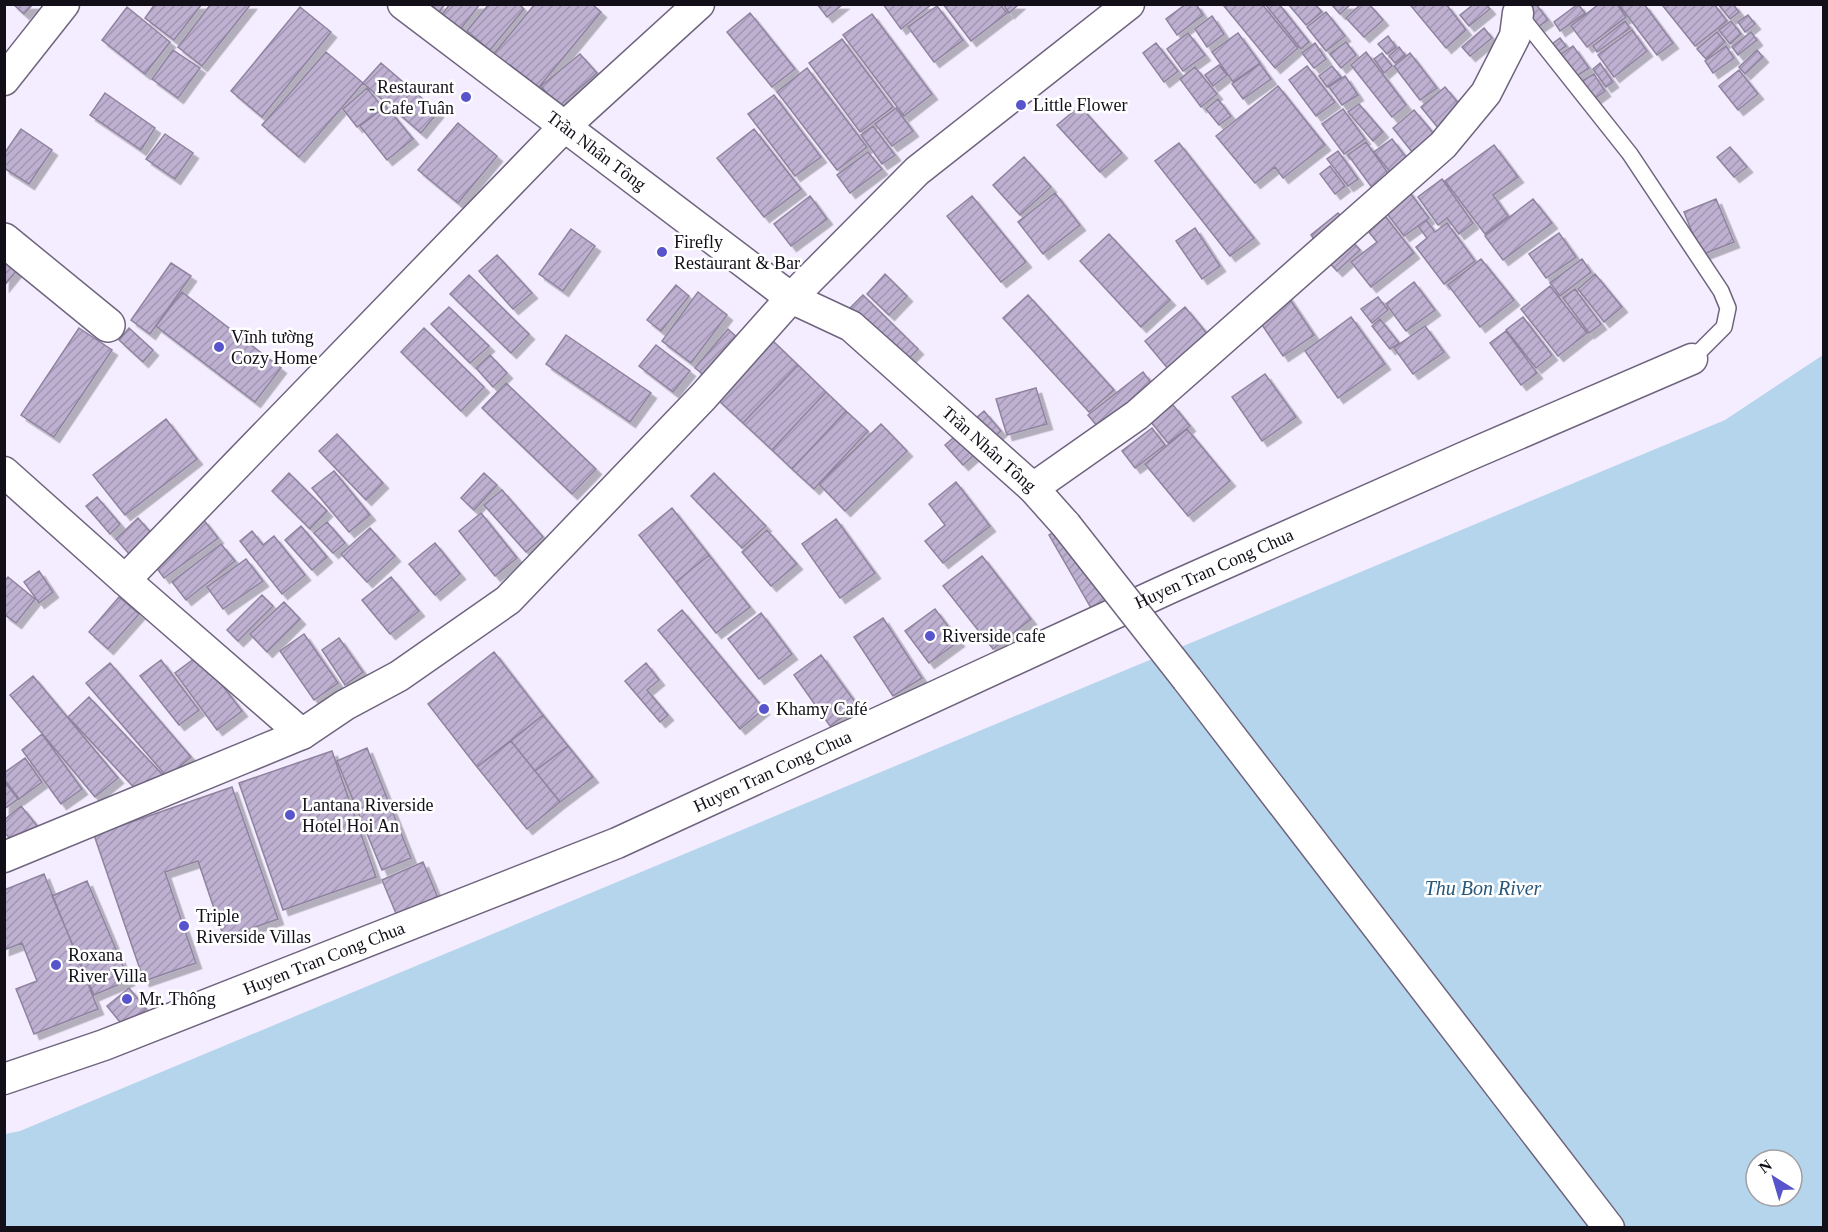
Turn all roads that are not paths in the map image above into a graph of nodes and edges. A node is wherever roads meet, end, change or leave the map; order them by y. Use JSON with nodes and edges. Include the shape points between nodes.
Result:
{"nodes":[{"id":1,"x":64,"y":4,"type":"edge"},
{"id":2,"x":403,"y":4,"type":"edge"},
{"id":3,"x":699,"y":4,"type":"edge"},
{"id":4,"x":1129,"y":4,"type":"edge"},
{"id":5,"x":1515,"y":9,"type":"edge"},
{"id":6,"x":4,"y":80,"type":"edge"},
{"id":7,"x":564,"y":127,"type":"junction"},
{"id":8,"x":4,"y":240,"type":"edge"},
{"id":9,"x":791,"y":297,"type":"junction"},
{"id":10,"x":108,"y":325,"type":"dead end"},
{"id":11,"x":1692,"y":359,"type":"joint"},
{"id":12,"x":4,"y":472,"type":"edge"},
{"id":13,"x":1033,"y":488,"type":"junction"},
{"id":14,"x":125,"y":580,"type":"junction"},
{"id":15,"x":302,"y":734,"type":"junction"},
{"id":16,"x":4,"y":857,"type":"edge"},
{"id":17,"x":4,"y":1079,"type":"edge"},
{"id":18,"x":1609,"y":1227,"type":"edge"}],
"edges":[{"from":1,"to":6,"type":"street"},
{"from":2,"to":7,"type":"street","name":"Trần Nhân Tông"},
{"from":3,"to":7,"type":"street"},
{"from":4,"to":9,"type":"street","via":[[916,171]]},
{"from":5,"to":11,"type":"lane","via":[[1630,154],[1720,291],[1728,308],[1724,327]]},
{"from":5,"to":13,"type":"street","via":[[1515,36],[1486,93],[1443,145],[1137,415]]},
{"from":7,"to":9,"type":"street","name":"Trần Nhân Tông"},
{"from":7,"to":14,"type":"street"},
{"from":8,"to":10,"type":"street"},
{"from":9,"to":13,"type":"street","name":"Trần Nhân Tông","via":[[851,326]]},
{"from":9,"to":15,"type":"street","via":[[703,397],[508,600],[399,676]]},
{"from":11,"to":17,"type":"street","name":"Huyen Tran Cong Chua","via":[[1170,588],[617,843],[104,1045]]},
{"from":12,"to":14,"type":"street"},
{"from":13,"to":18,"type":"street","name":"Trần Nhân Tông","bridge":true,"via":[[1187,679]]},
{"from":14,"to":15,"type":"street"},
{"from":15,"to":16,"type":"street"}]}
